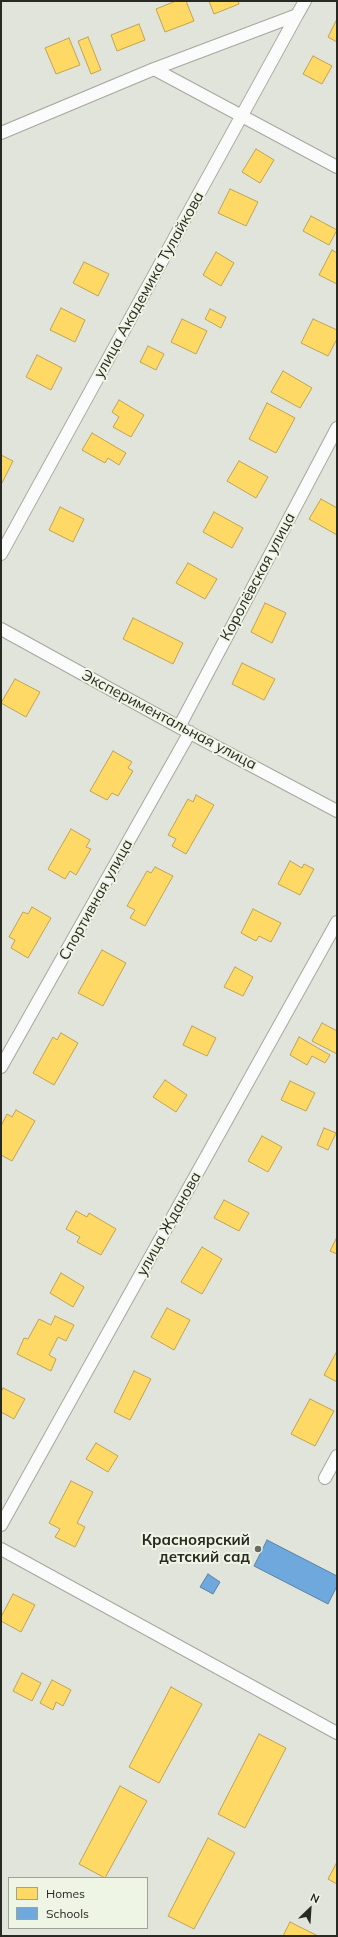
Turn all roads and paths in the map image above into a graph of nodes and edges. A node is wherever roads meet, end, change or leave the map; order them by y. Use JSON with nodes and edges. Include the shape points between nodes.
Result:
{"nodes":[{"id":1,"x":305,"y":1,"type":"edge"},
{"id":2,"x":296,"y":15,"type":"junction"},
{"id":3,"x":154,"y":69,"type":"junction"},
{"id":4,"x":241,"y":116,"type":"junction"},
{"id":5,"x":1,"y":133,"type":"edge"},
{"id":6,"x":337,"y":167,"type":"edge"},
{"id":7,"x":337,"y":428,"type":"edge"},
{"id":8,"x":1,"y":554,"type":"edge"},
{"id":9,"x":1,"y":629,"type":"edge"},
{"id":10,"x":185,"y":729,"type":"junction"},
{"id":11,"x":337,"y":811,"type":"edge"},
{"id":12,"x":337,"y":922,"type":"edge"},
{"id":13,"x":1,"y":1068,"type":"edge"},
{"id":14,"x":337,"y":1456,"type":"edge"},
{"id":15,"x":325,"y":1478,"type":"dead end"},
{"id":16,"x":1,"y":1525,"type":"edge"},
{"id":17,"x":1,"y":1549,"type":"edge"},
{"id":18,"x":337,"y":1733,"type":"edge"}],
"edges":[{"from":1,"to":2,"type":"street","name":"улица Академика Тулайкова"},
{"from":2,"to":3,"type":"street"},
{"from":2,"to":4,"type":"street","name":"улица Академика Тулайкова"},
{"from":3,"to":4,"type":"street"},
{"from":3,"to":5,"type":"street"},
{"from":4,"to":6,"type":"street"},
{"from":4,"to":8,"type":"street","name":"улица Академика Тулайкова"},
{"from":7,"to":10,"type":"street","name":"Королёвская улица"},
{"from":9,"to":10,"type":"street","name":"Экспериментальная улица"},
{"from":10,"to":11,"type":"street","name":"Экспериментальная улица"},
{"from":10,"to":13,"type":"street","name":"Спортивная улица"},
{"from":12,"to":16,"type":"street","name":"улица Жданова"},
{"from":14,"to":15,"type":"street"},
{"from":17,"to":18,"type":"street"}]}
